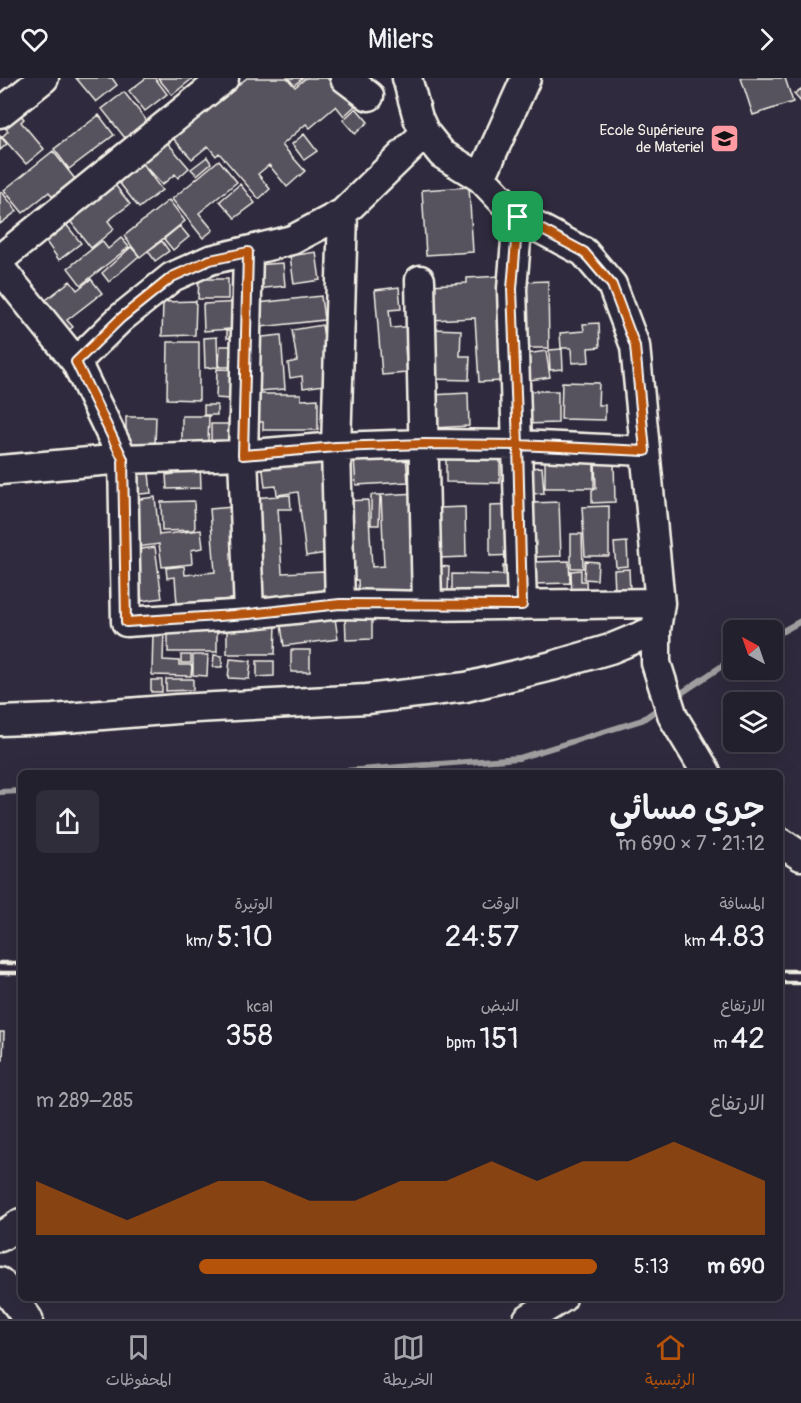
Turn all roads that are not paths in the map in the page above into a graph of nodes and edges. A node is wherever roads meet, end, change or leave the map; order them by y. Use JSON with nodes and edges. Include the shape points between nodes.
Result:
{"nodes":[{"id":1,"x":44,"y":78,"type":"edge"},
{"id":2,"x":224,"y":78,"type":"edge"},
{"id":3,"x":345,"y":78,"type":"edge"},
{"id":4,"x":407,"y":78,"type":"edge"},
{"id":5,"x":526,"y":78,"type":"edge"},
{"id":6,"x":369,"y":96,"type":"dead end"},
{"id":7,"x":0,"y":113,"type":"edge"},
{"id":8,"x":425,"y":133,"type":"junction"},
{"id":9,"x":481,"y":178,"type":"junction"},
{"id":10,"x":343,"y":213,"type":"junction"},
{"id":11,"x":518,"y":217,"type":"junction"},
{"id":12,"x":248,"y":252,"type":"junction"},
{"id":13,"x":0,"y":259,"type":"edge"},
{"id":14,"x":0,"y":268,"type":"edge"},
{"id":15,"x":420,"y":280,"type":"dead end"},
{"id":16,"x":76,"y":362,"type":"junction"},
{"id":17,"x":424,"y":444,"type":"junction"},
{"id":18,"x":518,"y":445,"type":"junction"},
{"id":19,"x":336,"y":447,"type":"junction"},
{"id":20,"x":645,"y":451,"type":"junction"},
{"id":21,"x":243,"y":455,"type":"junction"},
{"id":22,"x":123,"y":459,"type":"junction"},
{"id":23,"x":0,"y":470,"type":"edge"},
{"id":24,"x":340,"y":604,"type":"junction"},
{"id":25,"x":522,"y":605,"type":"junction"},
{"id":26,"x":427,"y":606,"type":"junction"},
{"id":27,"x":249,"y":614,"type":"junction"},
{"id":28,"x":658,"y":616,"type":"junction"},
{"id":29,"x":0,"y":721,"type":"edge"},
{"id":30,"x":705,"y":770,"type":"edge"},
{"id":31,"x":783,"y":844,"type":"edge"},
{"id":32,"x":801,"y":856,"type":"edge"},
{"id":33,"x":18,"y":1225,"type":"edge"},
{"id":34,"x":0,"y":1237,"type":"edge"},
{"id":35,"x":0,"y":1282,"type":"edge"},
{"id":36,"x":557,"y":1301,"type":"edge"},
{"id":37,"x":28,"y":1319,"type":"edge"},
{"id":38,"x":528,"y":1319,"type":"edge"}],
"edges":[{"from":1,"to":7,"type":"street"},
{"from":2,"to":13,"type":"street"},
{"from":3,"to":6,"type":"street"},
{"from":4,"to":8,"type":"street"},
{"from":5,"to":9,"type":"street"},
{"from":8,"to":9,"type":"street","via":[[442,154]]},
{"from":8,"to":10,"type":"street"},
{"from":9,"to":11,"type":"street"},
{"from":10,"to":12,"type":"street","via":[[292,240]]},
{"from":10,"to":19,"type":"street"},
{"from":11,"to":18,"type":"street","via":[[512,289]]},
{"from":11,"to":20,"type":"street","via":[[584,252],[612,285],[635,346]]},
{"from":12,"to":16,"type":"street","via":[[210,260],[172,277],[121,318]]},
{"from":12,"to":21,"type":"street"},
{"from":14,"to":16,"type":"street"},
{"from":15,"to":17,"type":"street"},
{"from":16,"to":22,"type":"street"},
{"from":17,"to":18,"type":"street"},
{"from":17,"to":19,"type":"street"},
{"from":17,"to":26,"type":"street"},
{"from":18,"to":20,"type":"street"},
{"from":18,"to":25,"type":"street"},
{"from":19,"to":21,"type":"street"},
{"from":19,"to":24,"type":"street"},
{"from":20,"to":28,"type":"street"},
{"from":21,"to":22,"type":"street"},
{"from":21,"to":27,"type":"street"},
{"from":22,"to":23,"type":"street"},
{"from":22,"to":27,"type":"street","via":[[126,622]]},
{"from":24,"to":26,"type":"street"},
{"from":24,"to":27,"type":"street"},
{"from":25,"to":26,"type":"street"},
{"from":25,"to":28,"type":"street"},
{"from":28,"to":29,"type":"street","via":[[610,649],[466,687],[367,699]]},
{"from":28,"to":30,"type":"street","via":[[656,663],[673,717]]},
{"from":31,"to":32,"type":"street"},
{"from":33,"to":34,"type":"street"},
{"from":35,"to":37,"type":"street"},
{"from":36,"to":38,"type":"street"}]}
